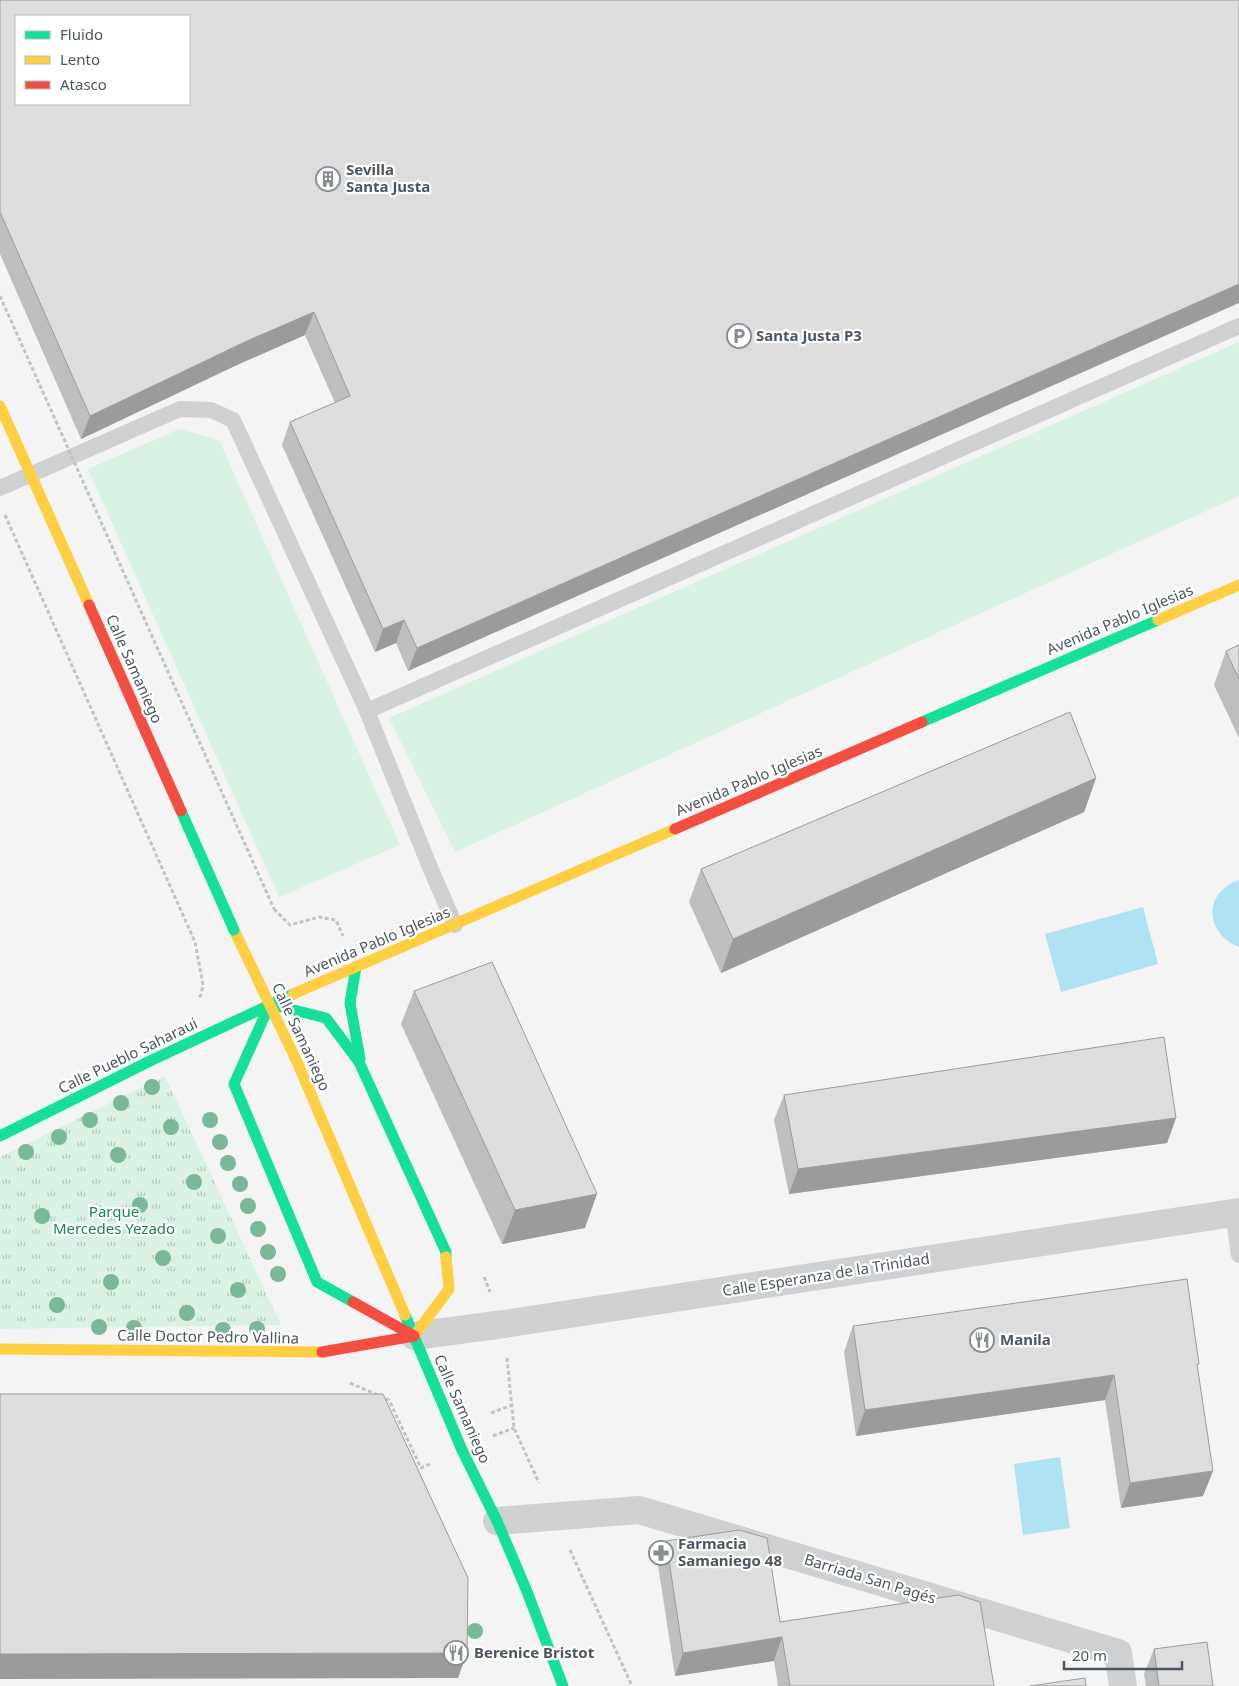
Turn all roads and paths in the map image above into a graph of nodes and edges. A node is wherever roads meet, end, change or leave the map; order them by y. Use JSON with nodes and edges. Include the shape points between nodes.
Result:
{"nodes":[{"id":1,"x":0,"y":296,"type":"edge"},
{"id":2,"x":1239,"y":326,"type":"edge"},
{"id":3,"x":0,"y":406,"type":"edge"},
{"id":4,"x":0,"y":488,"type":"edge"},
{"id":5,"x":4,"y":512,"type":"dead end"},
{"id":6,"x":1239,"y":585,"type":"edge"},
{"id":7,"x":368,"y":711,"type":"junction"},
{"id":8,"x":455,"y":925,"type":"junction"},
{"id":9,"x":344,"y":939,"type":"dead end"},
{"id":10,"x":356,"y":967,"type":"junction"},
{"id":11,"x":193,"y":1001,"type":"dead end"},
{"id":12,"x":270,"y":1004,"type":"junction"},
{"id":13,"x":361,"y":1066,"type":"junction"},
{"id":14,"x":0,"y":1136,"type":"edge"},
{"id":15,"x":1236,"y":1212,"type":"edge"},
{"id":16,"x":1239,"y":1254,"type":"edge"},
{"id":17,"x":414,"y":1336,"type":"junction"},
{"id":18,"x":0,"y":1349,"type":"edge"},
{"id":19,"x":507,"y":1356,"type":"dead end"},
{"id":20,"x":348,"y":1383,"type":"dead end"},
{"id":21,"x":512,"y":1405,"type":"junction"},
{"id":22,"x":491,"y":1413,"type":"dead end"},
{"id":23,"x":514,"y":1428,"type":"junction"},
{"id":24,"x":499,"y":1434,"type":"dead end"},
{"id":25,"x":421,"y":1468,"type":"dead end"},
{"id":26,"x":555,"y":1518,"type":"junction"},
{"id":27,"x":497,"y":1521,"type":"junction"},
{"id":28,"x":563,"y":1686,"type":"edge"},
{"id":29,"x":632,"y":1686,"type":"edge"},
{"id":30,"x":1123,"y":1686,"type":"edge"}],
"edges":[{"from":1,"to":9,"type":"path","bridge":true,"via":[[274,909],[290,925],[319,918],[336,920]]},
{"from":2,"to":7,"type":"lane"},
{"from":3,"to":12,"type":"main road","name":"Calle Samaniego","bridge":true},
{"from":4,"to":7,"type":"lane","via":[[180,409],[211,410],[233,420]]},
{"from":5,"to":11,"type":"path","via":[[195,942],[204,985],[201,995]]},
{"from":6,"to":8,"type":"main road","name":"Avenida Pablo Iglesias"},
{"from":7,"to":8,"type":"lane"},
{"from":8,"to":10,"type":"main road","name":"Avenida Pablo Iglesias"},
{"from":10,"to":12,"type":"main road","name":"Avenida Pablo Iglesias"},
{"from":10,"to":13,"type":"main road","via":[[350,1003]]},
{"from":12,"to":13,"type":"main road","via":[[326,1018]]},
{"from":12,"to":14,"type":"main road","name":"Calle Pueblo Saharaui"},
{"from":12,"to":17,"type":"main road","name":"Calle Samaniego"},
{"from":12,"to":17,"type":"main road","via":[[234,1084],[317,1282]]},
{"from":13,"to":17,"type":"main road","via":[[446,1252],[449,1289]]},
{"from":15,"to":16,"type":"lane"},
{"from":15,"to":17,"type":"street","name":"Calle Esperanza de la Trinidad"},
{"from":17,"to":18,"type":"main road","name":"Calle Doctor Pedro Vallina","via":[[318,1353]]},
{"from":17,"to":27,"type":"main road","name":"Calle Samaniego","via":[[462,1450]]},
{"from":19,"to":21,"type":"path"},
{"from":20,"to":25,"type":"path","via":[[389,1400]]},
{"from":21,"to":22,"type":"path"},
{"from":21,"to":23,"type":"path"},
{"from":23,"to":24,"type":"path"},
{"from":23,"to":26,"type":"path"},
{"from":26,"to":27,"type":"street","name":"Barriada San Pagés"},
{"from":26,"to":29,"type":"path"},
{"from":26,"to":30,"type":"street","name":"Barriada San Pagés","via":[[639,1510],[1118,1653]]},
{"from":27,"to":28,"type":"main road","name":"Calle Samaniego"}]}
